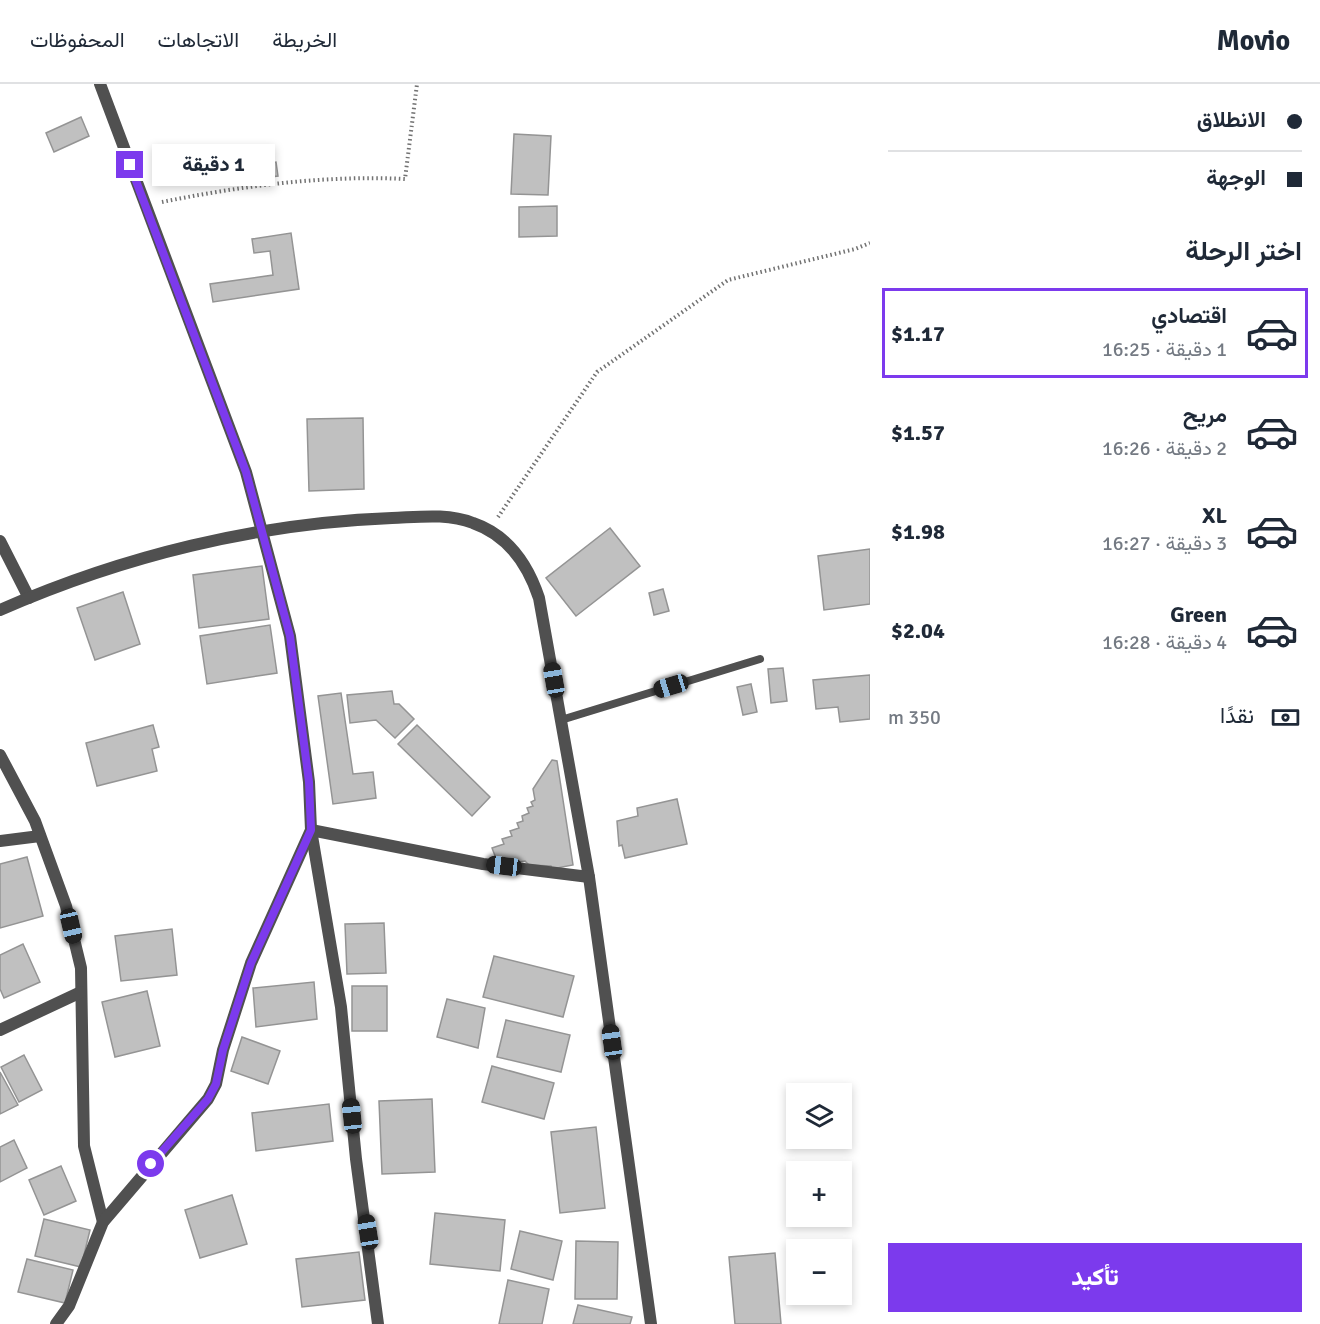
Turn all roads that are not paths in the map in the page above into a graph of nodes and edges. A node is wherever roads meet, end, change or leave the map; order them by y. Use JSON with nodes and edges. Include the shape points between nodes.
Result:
{"nodes":[{"id":1,"x":100,"y":84,"type":"edge"},
{"id":2,"x":261,"y":532,"type":"junction"},
{"id":3,"x":0,"y":541,"type":"edge"},
{"id":4,"x":29,"y":598,"type":"junction"},
{"id":5,"x":0,"y":610,"type":"edge"},
{"id":6,"x":760,"y":659,"type":"dead end"},
{"id":7,"x":561,"y":720,"type":"junction"},
{"id":8,"x":0,"y":755,"type":"edge"},
{"id":9,"x":311,"y":830,"type":"junction"},
{"id":10,"x":40,"y":836,"type":"junction"},
{"id":11,"x":0,"y":841,"type":"edge"},
{"id":12,"x":590,"y":877,"type":"junction"},
{"id":13,"x":81,"y":992,"type":"junction"},
{"id":14,"x":0,"y":1030,"type":"edge"},
{"id":15,"x":103,"y":1222,"type":"junction"},
{"id":16,"x":56,"y":1324,"type":"edge"},
{"id":17,"x":378,"y":1324,"type":"edge"},
{"id":18,"x":651,"y":1324,"type":"edge"}],
"edges":[{"from":1,"to":2,"type":"street","via":[[246,472]]},
{"from":2,"to":4,"type":"street","via":[[162,552],[60,584]]},
{"from":2,"to":7,"type":"street","via":[[350,520],[439,516],[489,530],[516,552],[534,582]]},
{"from":2,"to":9,"type":"street","via":[[290,636],[309,782]]},
{"from":3,"to":4,"type":"street"},
{"from":4,"to":5,"type":"street"},
{"from":6,"to":7,"type":"lane"},
{"from":7,"to":12,"type":"street"},
{"from":8,"to":10,"type":"street"},
{"from":9,"to":12,"type":"street","via":[[483,864]]},
{"from":9,"to":15,"type":"street","via":[[251,963],[216,1084],[208,1099]]},
{"from":9,"to":17,"type":"street","via":[[341,1007]]},
{"from":10,"to":11,"type":"street"},
{"from":10,"to":13,"type":"street","via":[[66,906],[81,968]]},
{"from":12,"to":18,"type":"street"},
{"from":13,"to":14,"type":"street"},
{"from":13,"to":15,"type":"street","via":[[84,1146]]},
{"from":15,"to":16,"type":"street","via":[[69,1306]]}]}
